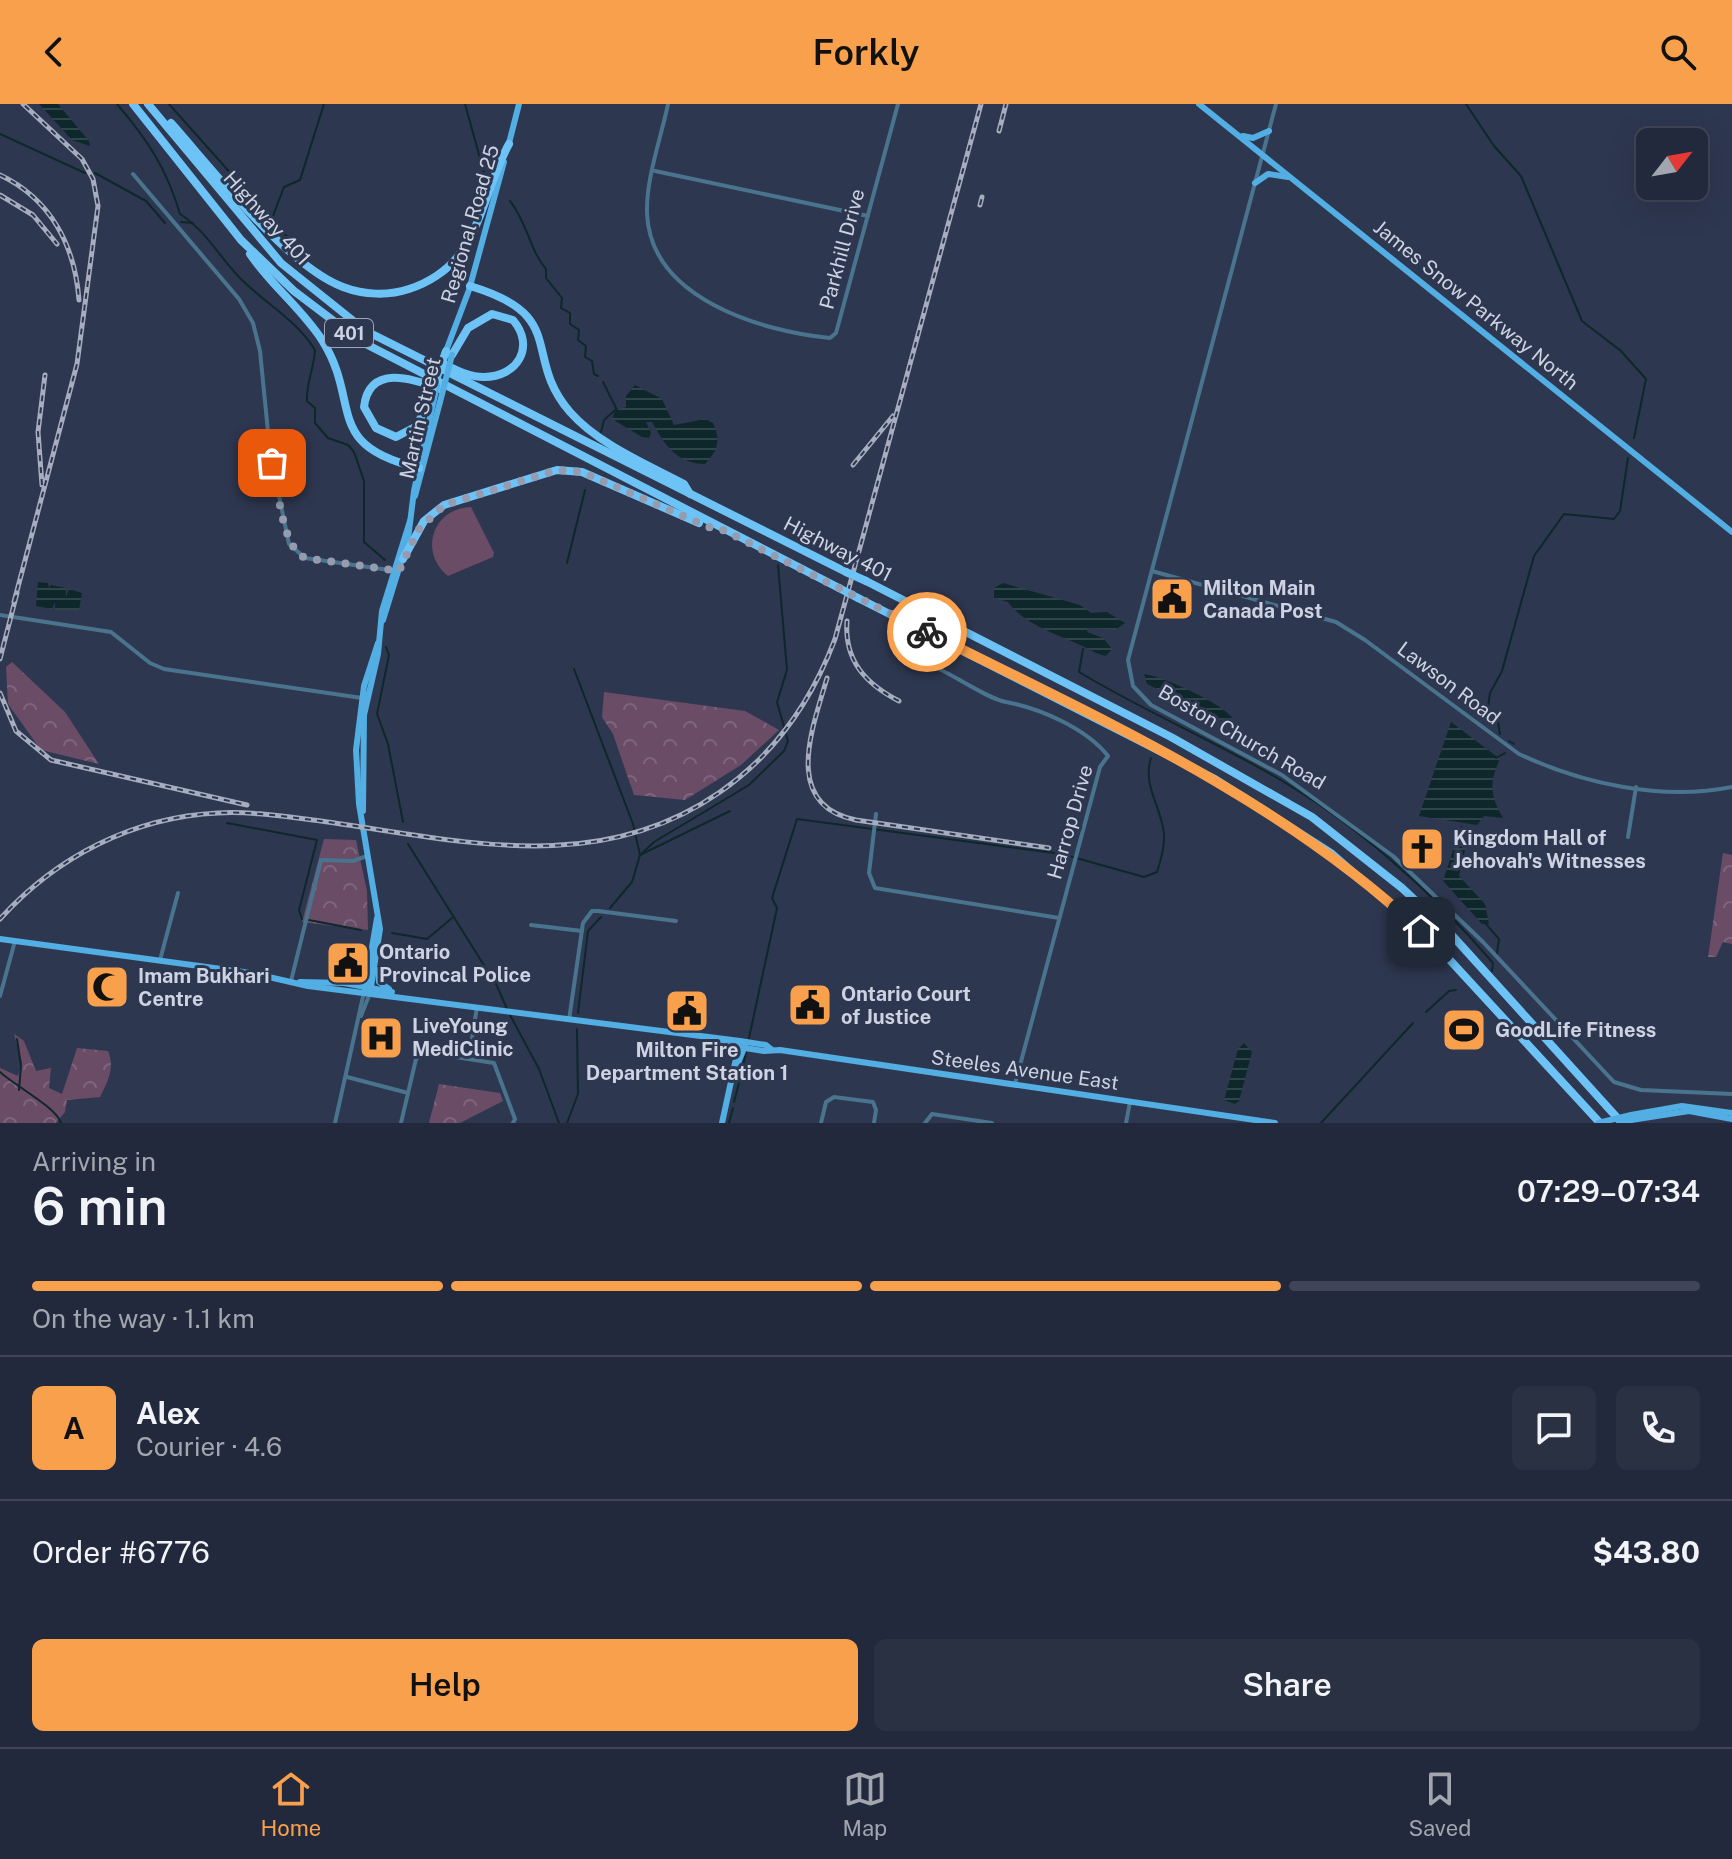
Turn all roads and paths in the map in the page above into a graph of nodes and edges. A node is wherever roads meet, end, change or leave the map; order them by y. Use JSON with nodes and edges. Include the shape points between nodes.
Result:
{"nodes":[{"id":1,"x":133,"y":104,"type":"edge"},
{"id":2,"x":150,"y":104,"type":"edge"},
{"id":3,"x":519,"y":104,"type":"edge"},
{"id":4,"x":668,"y":104,"type":"edge"},
{"id":5,"x":898,"y":104,"type":"edge"},
{"id":6,"x":1199,"y":104,"type":"edge"},
{"id":7,"x":1276,"y":104,"type":"edge"},
{"id":8,"x":1269,"y":131,"type":"junction"},
{"id":9,"x":1237,"y":134,"type":"junction"},
{"id":10,"x":509,"y":144,"type":"junction"},
{"id":11,"x":1263,"y":153,"type":"junction"},
{"id":12,"x":654,"y":171,"type":"junction"},
{"id":13,"x":133,"y":174,"type":"dead end"},
{"id":14,"x":1293,"y":178,"type":"junction"},
{"id":15,"x":1255,"y":183,"type":"junction"},
{"id":16,"x":868,"y":216,"type":"junction"},
{"id":17,"x":241,"y":240,"type":"junction"},
{"id":18,"x":470,"y":286,"type":"junction"},
{"id":19,"x":450,"y":350,"type":"junction"},
{"id":20,"x":411,"y":354,"type":"junction"},
{"id":21,"x":435,"y":399,"type":"junction"},
{"id":22,"x":474,"y":402,"type":"junction"},
{"id":23,"x":419,"y":468,"type":"junction"},
{"id":24,"x":691,"y":494,"type":"junction"},
{"id":25,"x":415,"y":496,"type":"junction"},
{"id":26,"x":410,"y":521,"type":"junction"},
{"id":27,"x":719,"y":528,"type":"junction"},
{"id":28,"x":1732,"y":532,"type":"edge"},
{"id":29,"x":403,"y":559,"type":"junction"},
{"id":30,"x":396,"y":571,"type":"junction"},
{"id":31,"x":1152,"y":571,"type":"junction"},
{"id":32,"x":0,"y":615,"type":"edge"},
{"id":33,"x":939,"y":669,"type":"dead end"},
{"id":34,"x":365,"y":698,"type":"junction"},
{"id":35,"x":1636,"y":787,"type":"junction"},
{"id":36,"x":1732,"y":787,"type":"edge"},
{"id":37,"x":876,"y":814,"type":"dead end"},
{"id":38,"x":1628,"y":837,"type":"dead end"},
{"id":39,"x":370,"y":856,"type":"junction"},
{"id":40,"x":178,"y":893,"type":"dead end"},
{"id":41,"x":377,"y":918,"type":"junction"},
{"id":42,"x":1059,"y":918,"type":"junction"},
{"id":43,"x":676,"y":921,"type":"dead end"},
{"id":44,"x":531,"y":925,"type":"dead end"},
{"id":45,"x":582,"y":931,"type":"junction"},
{"id":46,"x":0,"y":939,"type":"edge"},
{"id":47,"x":15,"y":941,"type":"junction"},
{"id":48,"x":160,"y":961,"type":"junction"},
{"id":49,"x":377,"y":962,"type":"junction"},
{"id":50,"x":291,"y":981,"type":"junction"},
{"id":51,"x":368,"y":990,"type":"junction"},
{"id":52,"x":393,"y":994,"type":"junction"},
{"id":53,"x":0,"y":996,"type":"edge"},
{"id":54,"x":477,"y":1007,"type":"junction"},
{"id":55,"x":569,"y":1020,"type":"junction"},
{"id":56,"x":742,"y":1044,"type":"junction"},
{"id":57,"x":469,"y":1058,"type":"junction"},
{"id":58,"x":347,"y":1077,"type":"junction"},
{"id":59,"x":1015,"y":1084,"type":"junction"},
{"id":60,"x":408,"y":1093,"type":"junction"},
{"id":61,"x":1732,"y":1094,"type":"edge"},
{"id":62,"x":1130,"y":1102,"type":"junction"},
{"id":63,"x":1732,"y":1113,"type":"edge"},
{"id":64,"x":1732,"y":1119,"type":"edge"},
{"id":65,"x":1626,"y":1120,"type":"edge"},
{"id":66,"x":335,"y":1123,"type":"edge"},
{"id":67,"x":401,"y":1123,"type":"edge"},
{"id":68,"x":513,"y":1123,"type":"edge"},
{"id":69,"x":722,"y":1123,"type":"edge"},
{"id":70,"x":821,"y":1123,"type":"edge"},
{"id":71,"x":874,"y":1123,"type":"edge"},
{"id":72,"x":925,"y":1123,"type":"edge"},
{"id":73,"x":992,"y":1123,"type":"edge"},
{"id":74,"x":1126,"y":1123,"type":"edge"},
{"id":75,"x":1275,"y":1123,"type":"edge"},
{"id":76,"x":1599,"y":1123,"type":"edge"}],
"edges":[{"from":1,"to":17,"type":"highway","name":"Highway 401","number":"401"},
{"from":2,"to":10,"type":"highway","via":[[283,243],[327,279],[361,292],[399,292],[421,285],[458,257],[478,226]]},
{"from":2,"to":20,"type":"highway","name":"Highway 401","number":"401","via":[[281,263],[366,331]]},
{"from":3,"to":10,"type":"main road","name":"Regional Road 25"},
{"from":4,"to":12,"type":"street","name":"Parkhill Drive"},
{"from":5,"to":16,"type":"street","name":"Parkhill Drive"},
{"from":6,"to":9,"type":"main road","name":"James Snow Parkway North"},
{"from":7,"to":8,"type":"street","name":"Boston Church Road"},
{"from":8,"to":9,"type":"main road","via":[[1253,138]]},
{"from":8,"to":11,"type":"street","name":"Boston Church Road"},
{"from":9,"to":11,"type":"main road","name":"James Snow Parkway North"},
{"from":10,"to":18,"type":"main road","name":"Regional Road 25"},
{"from":11,"to":14,"type":"main road","name":"James Snow Parkway North"},
{"from":11,"to":15,"type":"street","name":"Boston Church Road"},
{"from":12,"to":16,"type":"street"},
{"from":12,"to":16,"type":"street","name":"Parkhill Drive","via":[[648,224],[659,255],[681,286],[739,316],[821,337],[836,333]]},
{"from":13,"to":30,"type":"street","via":[[239,299],[253,323],[289,544],[305,558]]},
{"from":14,"to":15,"type":"main road","via":[[1268,174]]},
{"from":14,"to":28,"type":"main road","name":"James Snow Parkway North"},
{"from":15,"to":31,"type":"street","name":"Boston Church Road"},
{"from":17,"to":22,"type":"highway","name":"Highway 401","number":"401","via":[[333,323]]},
{"from":17,"to":23,"type":"highway","via":[[322,340],[346,416],[362,442],[387,460]]},
{"from":18,"to":19,"type":"main road","name":"Regional Road 25"},
{"from":18,"to":24,"type":"highway","via":[[507,299],[526,313],[537,330],[556,390],[580,423],[684,484]]},
{"from":19,"to":20,"type":"highway","via":[[468,328],[492,314],[513,320],[524,342],[515,367],[496,376],[473,376]]},
{"from":19,"to":21,"type":"highway","bridge":true},
{"from":20,"to":24,"type":"highway","name":"Highway 401","number":"401"},
{"from":21,"to":22,"type":"highway","via":[[417,426],[396,437],[376,428],[364,407],[372,386],[400,376]]},
{"from":21,"to":23,"type":"main road","name":"Martin Street"},
{"from":21,"to":25,"type":"main road","name":"Martin Street"},
{"from":22,"to":27,"type":"highway","name":"Highway 401","number":"401"},
{"from":23,"to":25,"type":"main road","name":"Martin Street"},
{"from":24,"to":65,"type":"highway","name":"Highway 401","number":"401","bridge":true,"via":[[1171,737],[1312,817],[1449,932]]},
{"from":25,"to":26,"type":"main road","name":"Martin Street"},
{"from":26,"to":29,"type":"main road","name":"Martin Street"},
{"from":26,"to":30,"type":"main road","name":"Martin Street"},
{"from":27,"to":29,"type":"highway","via":[[582,472],[557,470],[444,505],[424,521]]},
{"from":27,"to":76,"type":"highway","name":"Highway 401","number":"401","bridge":true,"via":[[1215,779],[1322,847],[1436,945]]},
{"from":29,"to":30,"type":"main road","name":"Martin Street"},
{"from":30,"to":34,"type":"main road","name":"Martin Street"},
{"from":31,"to":35,"type":"street","name":"Lawson Road","via":[[1336,622],[1519,754],[1571,775]]},
{"from":31,"to":61,"type":"street","name":"Boston Church Road","via":[[1128,660],[1130,679],[1143,698],[1282,775],[1393,856],[1483,942],[1614,1082],[1641,1090]]},
{"from":32,"to":34,"type":"street","via":[[111,632],[164,669]]},
{"from":33,"to":42,"type":"street","name":"Harrop Drive","via":[[1076,731],[1108,756],[1100,767]]},
{"from":34,"to":39,"type":"main road","name":"Martin Street","via":[[356,762]]},
{"from":35,"to":36,"type":"street","name":"Lawson Road","via":[[1677,792]]},
{"from":35,"to":38,"type":"street"},
{"from":37,"to":42,"type":"street","via":[[869,873],[875,888]]},
{"from":39,"to":41,"type":"main road","name":"Martin Street"},
{"from":39,"to":50,"type":"street","via":[[324,859]]},
{"from":40,"to":48,"type":"street"},
{"from":41,"to":49,"type":"main road","name":"Martin Street"},
{"from":41,"to":51,"type":"main road","name":"Martin Street"},
{"from":42,"to":59,"type":"street","name":"Harrop Drive"},
{"from":43,"to":45,"type":"street","via":[[595,911],[585,918]]},
{"from":44,"to":45,"type":"street"},
{"from":45,"to":55,"type":"street"},
{"from":46,"to":47,"type":"main road","name":"Steeles Avenue East"},
{"from":47,"to":48,"type":"main road","name":"Steeles Avenue East"},
{"from":47,"to":53,"type":"street"},
{"from":48,"to":50,"type":"main road","name":"Steeles Avenue East"},
{"from":49,"to":51,"type":"main road","name":"Martin Street"},
{"from":49,"to":52,"type":"main road","via":[[379,982]]},
{"from":50,"to":51,"type":"main road","name":"Steeles Avenue East"},
{"from":51,"to":52,"type":"main road","name":"Steeles Avenue East"},
{"from":51,"to":58,"type":"street","name":"Martin Street"},
{"from":52,"to":54,"type":"main road","name":"Steeles Avenue East"},
{"from":54,"to":55,"type":"main road","name":"Steeles Avenue East"},
{"from":54,"to":57,"type":"street"},
{"from":55,"to":56,"type":"main road","name":"Steeles Avenue East"},
{"from":56,"to":59,"type":"main road","name":"Steeles Avenue East"},
{"from":56,"to":69,"type":"main road"},
{"from":57,"to":60,"type":"street","via":[[420,1053]]},
{"from":57,"to":68,"type":"street","via":[[497,1066]]},
{"from":58,"to":60,"type":"street"},
{"from":58,"to":66,"type":"street","name":"Martin Street"},
{"from":59,"to":62,"type":"main road","name":"Steeles Avenue East"},
{"from":60,"to":67,"type":"street"},
{"from":62,"to":74,"type":"street"},
{"from":62,"to":75,"type":"main road","name":"Steeles Avenue East"},
{"from":63,"to":65,"type":"main road","via":[[1682,1106]]},
{"from":64,"to":65,"type":"main road","via":[[1689,1111]]},
{"from":65,"to":76,"type":"main road","bridge":true},
{"from":70,"to":71,"type":"street","via":[[826,1102],[834,1097],[873,1102]]},
{"from":72,"to":73,"type":"street","via":[[932,1114]]}]}
